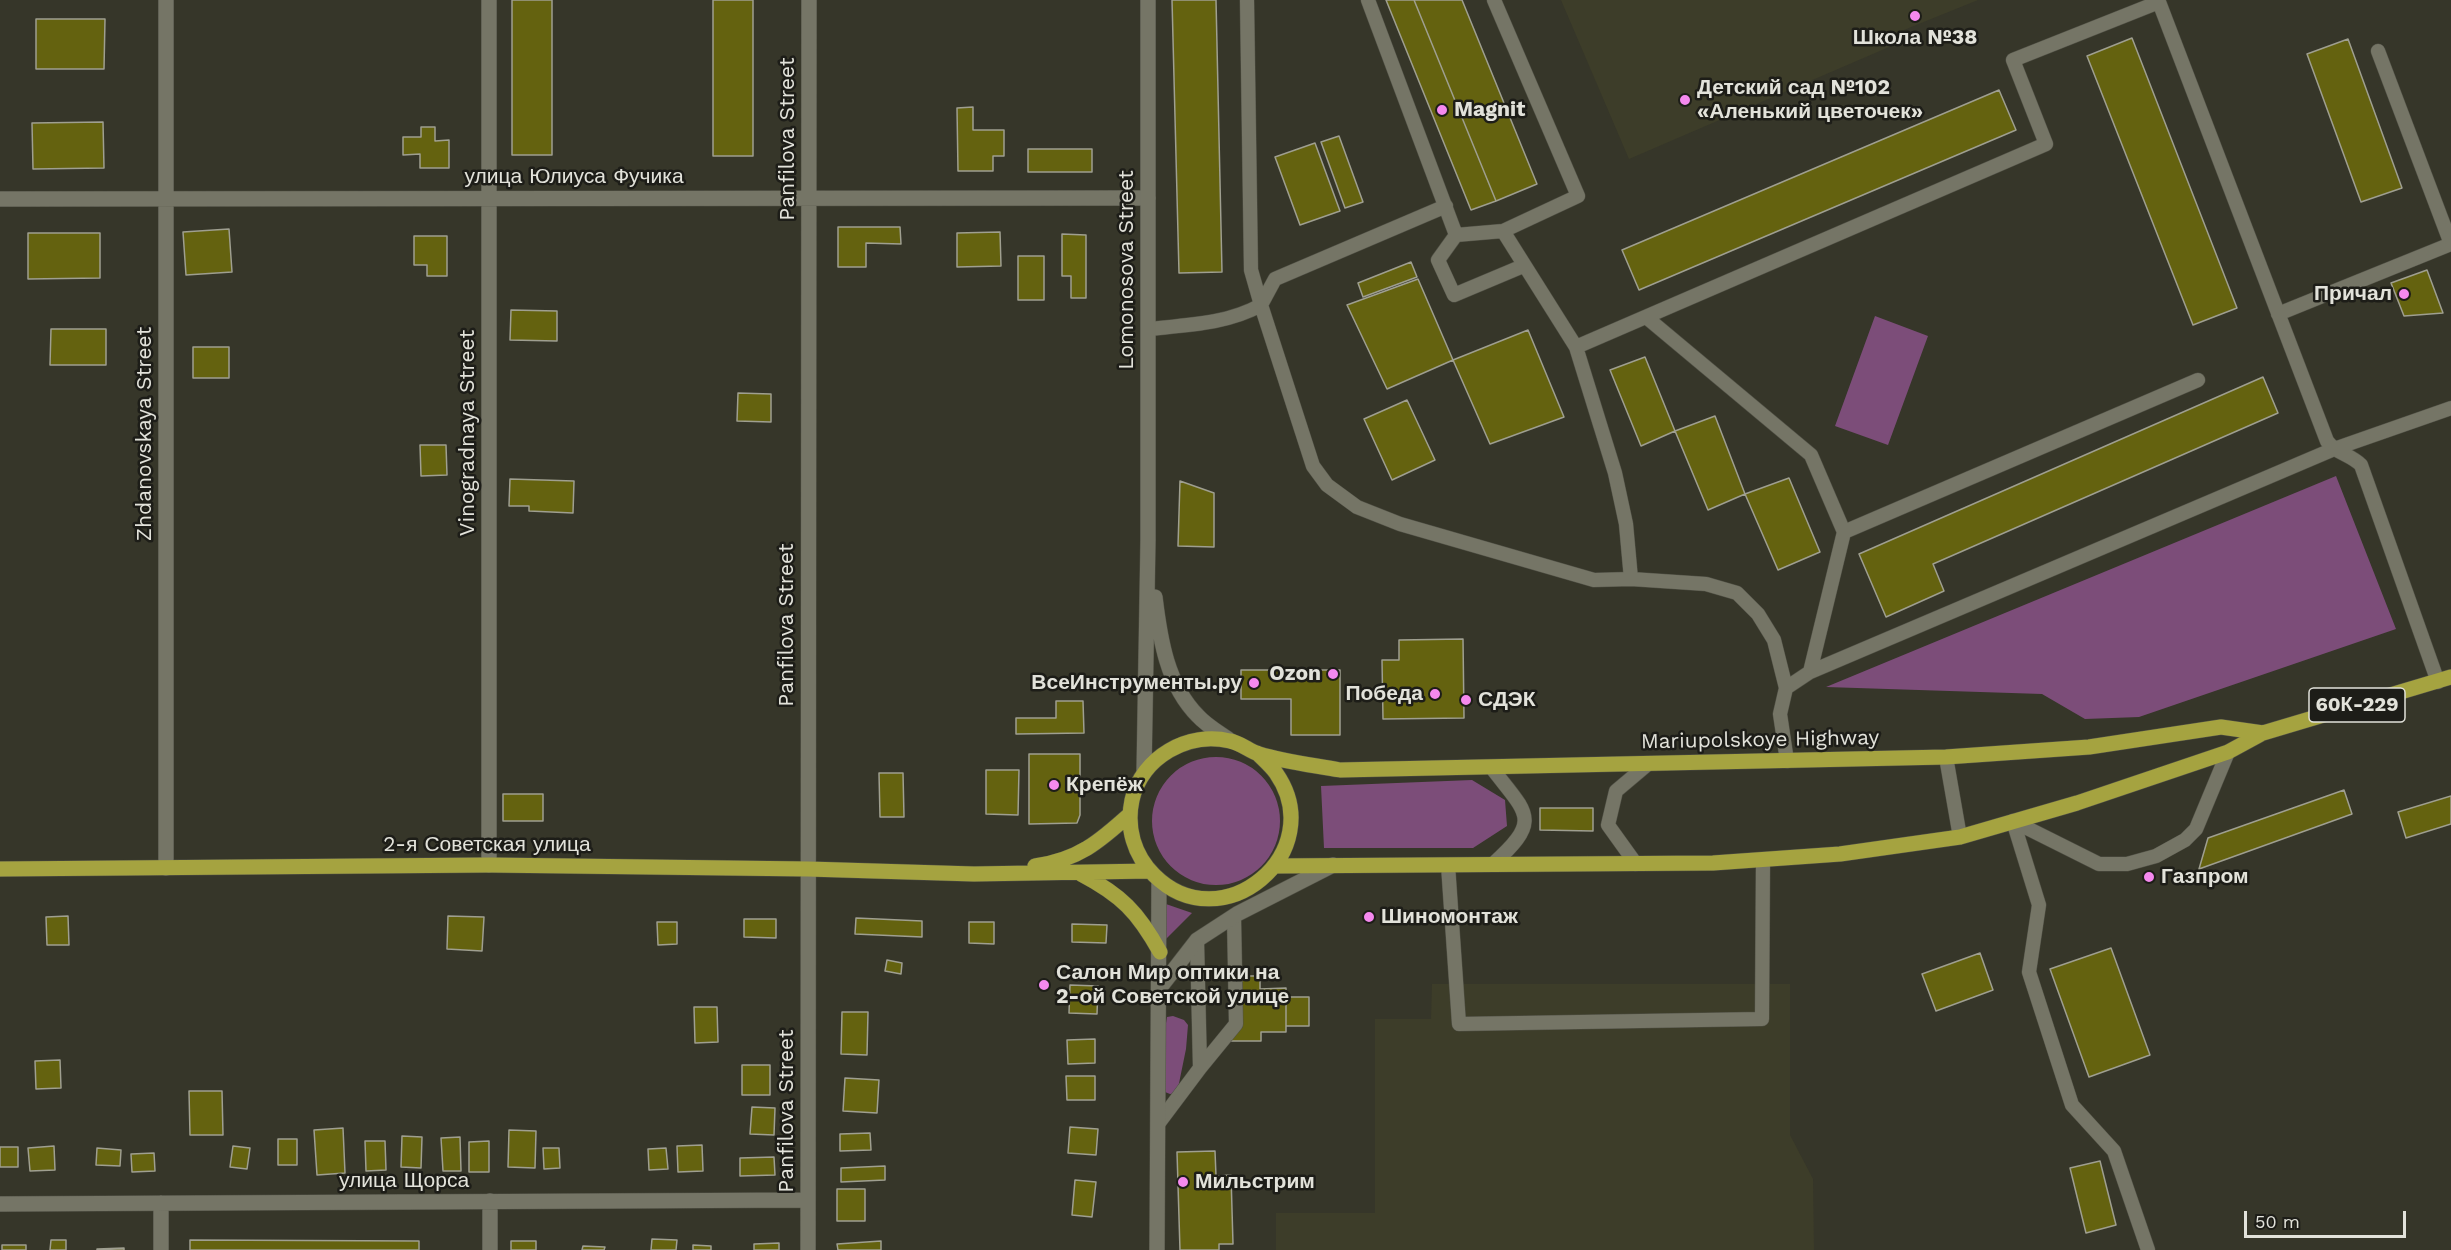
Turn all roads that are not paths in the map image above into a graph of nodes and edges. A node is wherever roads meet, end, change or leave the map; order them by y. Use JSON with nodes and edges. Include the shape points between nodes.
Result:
{"nodes":[{"id":1,"x":166,"y":0,"type":"edge"},
{"id":2,"x":489,"y":0,"type":"edge"},
{"id":3,"x":809,"y":0,"type":"edge"},
{"id":4,"x":1148,"y":0,"type":"edge"},
{"id":5,"x":1247,"y":0,"type":"edge"},
{"id":6,"x":1368,"y":0,"type":"edge"},
{"id":7,"x":1494,"y":0,"type":"edge"},
{"id":8,"x":2378,"y":51,"type":"dead end"},
{"id":9,"x":166,"y":198,"type":"junction"},
{"id":10,"x":489,"y":198,"type":"junction"},
{"id":11,"x":809,"y":198,"type":"junction"},
{"id":12,"x":1148,"y":198,"type":"junction"},
{"id":13,"x":0,"y":199,"type":"edge"},
{"id":14,"x":1446,"y":206,"type":"junction"},
{"id":15,"x":1503,"y":231,"type":"junction"},
{"id":16,"x":1456,"y":235,"type":"junction"},
{"id":17,"x":1523,"y":266,"type":"junction"},
{"id":18,"x":1261,"y":305,"type":"junction"},
{"id":19,"x":2278,"y":314,"type":"junction"},
{"id":20,"x":1646,"y":317,"type":"junction"},
{"id":21,"x":1148,"y":329,"type":"junction"},
{"id":22,"x":1576,"y":346,"type":"junction"},
{"id":23,"x":2198,"y":381,"type":"dead end"},
{"id":24,"x":2451,"y":408,"type":"edge"},
{"id":25,"x":2334,"y":449,"type":"junction"},
{"id":26,"x":1844,"y":532,"type":"junction"},
{"id":27,"x":1148,"y":540,"type":"junction"},
{"id":28,"x":1631,"y":579,"type":"junction"},
{"id":29,"x":1810,"y":672,"type":"junction"},
{"id":30,"x":2445,"y":679,"type":"edge"},
{"id":31,"x":1786,"y":688,"type":"junction"},
{"id":32,"x":2263,"y":733,"type":"junction"},
{"id":33,"x":1231,"y":741,"type":"junction"},
{"id":34,"x":2228,"y":752,"type":"junction"},
{"id":35,"x":1257,"y":753,"type":"junction"},
{"id":36,"x":1946,"y":757,"type":"junction"},
{"id":37,"x":1787,"y":761,"type":"junction"},
{"id":38,"x":1648,"y":764,"type":"junction"},
{"id":39,"x":1491,"y":767,"type":"junction"},
{"id":40,"x":1144,"y":774,"type":"junction"},
{"id":41,"x":1130,"y":814,"type":"junction"},
{"id":42,"x":2013,"y":822,"type":"junction"},
{"id":43,"x":1960,"y":837,"type":"junction"},
{"id":44,"x":1764,"y":860,"type":"junction"},
{"id":45,"x":1493,"y":864,"type":"junction"},
{"id":46,"x":1636,"y":864,"type":"junction"},
{"id":47,"x":489,"y":865,"type":"junction"},
{"id":48,"x":1333,"y":865,"type":"junction"},
{"id":49,"x":1448,"y":865,"type":"junction"},
{"id":50,"x":1275,"y":866,"type":"junction"},
{"id":51,"x":166,"y":868,"type":"junction"},
{"id":52,"x":0,"y":869,"type":"edge"},
{"id":53,"x":808,"y":869,"type":"junction"},
{"id":54,"x":1078,"y":872,"type":"junction"},
{"id":55,"x":974,"y":874,"type":"junction"},
{"id":56,"x":1155,"y":875,"type":"junction"},
{"id":57,"x":1234,"y":917,"type":"junction"},
{"id":58,"x":1197,"y":940,"type":"junction"},
{"id":59,"x":1160,"y":952,"type":"junction"},
{"id":60,"x":1159,"y":989,"type":"junction"},
{"id":61,"x":1200,"y":1068,"type":"junction"},
{"id":62,"x":1158,"y":1124,"type":"junction"},
{"id":63,"x":808,"y":1200,"type":"junction"},
{"id":64,"x":490,"y":1201,"type":"junction"},
{"id":65,"x":161,"y":1203,"type":"junction"},
{"id":66,"x":0,"y":1204,"type":"edge"},
{"id":67,"x":161,"y":1250,"type":"edge"},
{"id":68,"x":490,"y":1250,"type":"edge"},
{"id":69,"x":808,"y":1250,"type":"edge"},
{"id":70,"x":1157,"y":1250,"type":"edge"},
{"id":71,"x":2148,"y":1250,"type":"edge"}],
"edges":[{"from":1,"to":9,"type":"street","name":"Zhdanovskaya Street"},
{"from":2,"to":10,"type":"street","name":"Vinogradnaya Street"},
{"from":3,"to":11,"type":"street","name":"Panfilova Street"},
{"from":4,"to":12,"type":"street","name":"Lomonosova Street"},
{"from":5,"to":18,"type":"lane","via":[[1251,270]]},
{"from":6,"to":14,"type":"lane"},
{"from":7,"to":15,"type":"lane","via":[[1578,196]]},
{"from":8,"to":19,"type":"lane","via":[[2451,244]]},
{"from":9,"to":10,"type":"street","name":"улица Юлиуса Фучика"},
{"from":9,"to":13,"type":"street","name":"улица Юлиуса Фучика"},
{"from":9,"to":51,"type":"street","name":"Zhdanovskaya Street"},
{"from":10,"to":11,"type":"street","name":"улица Юлиуса Фучика"},
{"from":10,"to":47,"type":"street","name":"Vinogradnaya Street"},
{"from":11,"to":12,"type":"street","name":"улица Юлиуса Фучика"},
{"from":11,"to":53,"type":"street","name":"Panfilova Street"},
{"from":12,"to":21,"type":"street","name":"Lomonosova Street"},
{"from":14,"to":16,"type":"lane"},
{"from":14,"to":18,"type":"lane","via":[[1275,279]]},
{"from":15,"to":16,"type":"lane"},
{"from":15,"to":17,"type":"lane"},
{"from":16,"to":17,"type":"lane","via":[[1438,260],[1454,295]]},
{"from":17,"to":22,"type":"lane"},
{"from":18,"to":21,"type":"lane","via":[[1217,321]]},
{"from":18,"to":28,"type":"lane","via":[[1313,466],[1327,485],[1357,507],[1400,524],[1594,579]]},
{"from":19,"to":20,"type":"lane","via":[[2159,2],[2013,60],[2046,144]]},
{"from":19,"to":25,"type":"lane","via":[[2327,441]]},
{"from":20,"to":22,"type":"lane"},
{"from":20,"to":26,"type":"lane","via":[[1811,456]]},
{"from":21,"to":27,"type":"street","name":"Lomonosova Street"},
{"from":22,"to":28,"type":"lane","via":[[1615,473],[1626,524]]},
{"from":23,"to":26,"type":"lane"},
{"from":24,"to":25,"type":"lane"},
{"from":25,"to":29,"type":"lane"},
{"from":25,"to":30,"type":"lane","via":[[2361,465]]},
{"from":26,"to":29,"type":"lane"},
{"from":27,"to":33,"type":"street","via":[[1159,630],[1170,674],[1198,717]]},
{"from":27,"to":40,"type":"street"},
{"from":28,"to":31,"type":"lane","via":[[1706,584],[1737,593],[1758,614],[1774,640]]},
{"from":29,"to":31,"type":"lane"},
{"from":30,"to":32,"type":"main road","name":"Mariupolskoye Highway","number":"60К-229"},
{"from":31,"to":37,"type":"lane","via":[[1780,714]]},
{"from":32,"to":34,"type":"main road","name":"Mariupolskoye Highway"},
{"from":32,"to":36,"type":"main road","name":"Mariupolskoye Highway","via":[[2221,727],[2089,747]]},
{"from":33,"to":35,"type":"main road"},
{"from":33,"to":40,"type":"main road","via":[[1188,742],[1159,757]]},
{"from":34,"to":42,"type":"main road","name":"Mariupolskoye Highway"},
{"from":34,"to":42,"type":"lane","via":[[2196,829],[2156,856],[2127,864],[2099,864]]},
{"from":35,"to":39,"type":"main road","name":"Mariupolskoye Highway","via":[[1340,770]]},
{"from":35,"to":50,"type":"main road","via":[[1276,772],[1290,809],[1286,846]]},
{"from":36,"to":37,"type":"main road","name":"Mariupolskoye Highway"},
{"from":36,"to":43,"type":"lane"},
{"from":37,"to":38,"type":"main road","name":"Mariupolskoye Highway"},
{"from":38,"to":39,"type":"main road","name":"Mariupolskoye Highway"},
{"from":38,"to":46,"type":"lane","via":[[1616,791],[1608,825]]},
{"from":39,"to":45,"type":"lane","via":[[1523,809],[1526,823],[1517,843]]},
{"from":40,"to":41,"type":"main road"},
{"from":41,"to":55,"type":"main road","name":"2-я Советская улица","via":[[1097,844],[1072,857]]},
{"from":41,"to":56,"type":"main road","via":[[1135,845]]},
{"from":42,"to":43,"type":"main road","name":"Mariupolskoye Highway"},
{"from":42,"to":71,"type":"lane","via":[[2039,905],[2029,972],[2072,1105],[2114,1151]]},
{"from":43,"to":44,"type":"main road","name":"Mariupolskoye Highway"},
{"from":44,"to":46,"type":"main road","name":"Mariupolskoye Highway"},
{"from":44,"to":49,"type":"lane","via":[[1762,1019],[1459,1024]]},
{"from":45,"to":46,"type":"main road","name":"Mariupolskoye Highway"},
{"from":45,"to":49,"type":"main road","name":"Mariupolskoye Highway"},
{"from":47,"to":51,"type":"main road","name":"2-я Советская улица"},
{"from":47,"to":53,"type":"main road","name":"2-я Советская улица"},
{"from":48,"to":49,"type":"main road","name":"Mariupolskoye Highway"},
{"from":48,"to":50,"type":"main road","name":"Mariupolskoye Highway"},
{"from":48,"to":57,"type":"street"},
{"from":50,"to":56,"type":"main road","via":[[1255,885],[1221,897],[1179,892]]},
{"from":51,"to":52,"type":"main road","name":"2-я Советская улица"},
{"from":53,"to":55,"type":"main road","name":"2-я Советская улица"},
{"from":53,"to":63,"type":"street","name":"Panfilova Street"},
{"from":54,"to":55,"type":"main road","name":"2-я Советская улица"},
{"from":54,"to":56,"type":"main road","name":"2-я Советская улица"},
{"from":54,"to":59,"type":"main road","name":"2-я Советская улица","via":[[1122,899],[1144,923]]},
{"from":56,"to":59,"type":"street"},
{"from":57,"to":58,"type":"street"},
{"from":57,"to":61,"type":"lane","via":[[1236,1024]]},
{"from":58,"to":60,"type":"street"},
{"from":58,"to":61,"type":"lane"},
{"from":59,"to":60,"type":"street"},
{"from":60,"to":62,"type":"street"},
{"from":61,"to":62,"type":"lane"},
{"from":62,"to":70,"type":"street"},
{"from":63,"to":64,"type":"street","name":"улица Щорса"},
{"from":63,"to":69,"type":"street","name":"Panfilova Street"},
{"from":64,"to":65,"type":"street","name":"улица Щорса"},
{"from":64,"to":68,"type":"street"},
{"from":65,"to":66,"type":"street","name":"улица Щорса"},
{"from":65,"to":67,"type":"street"}]}
